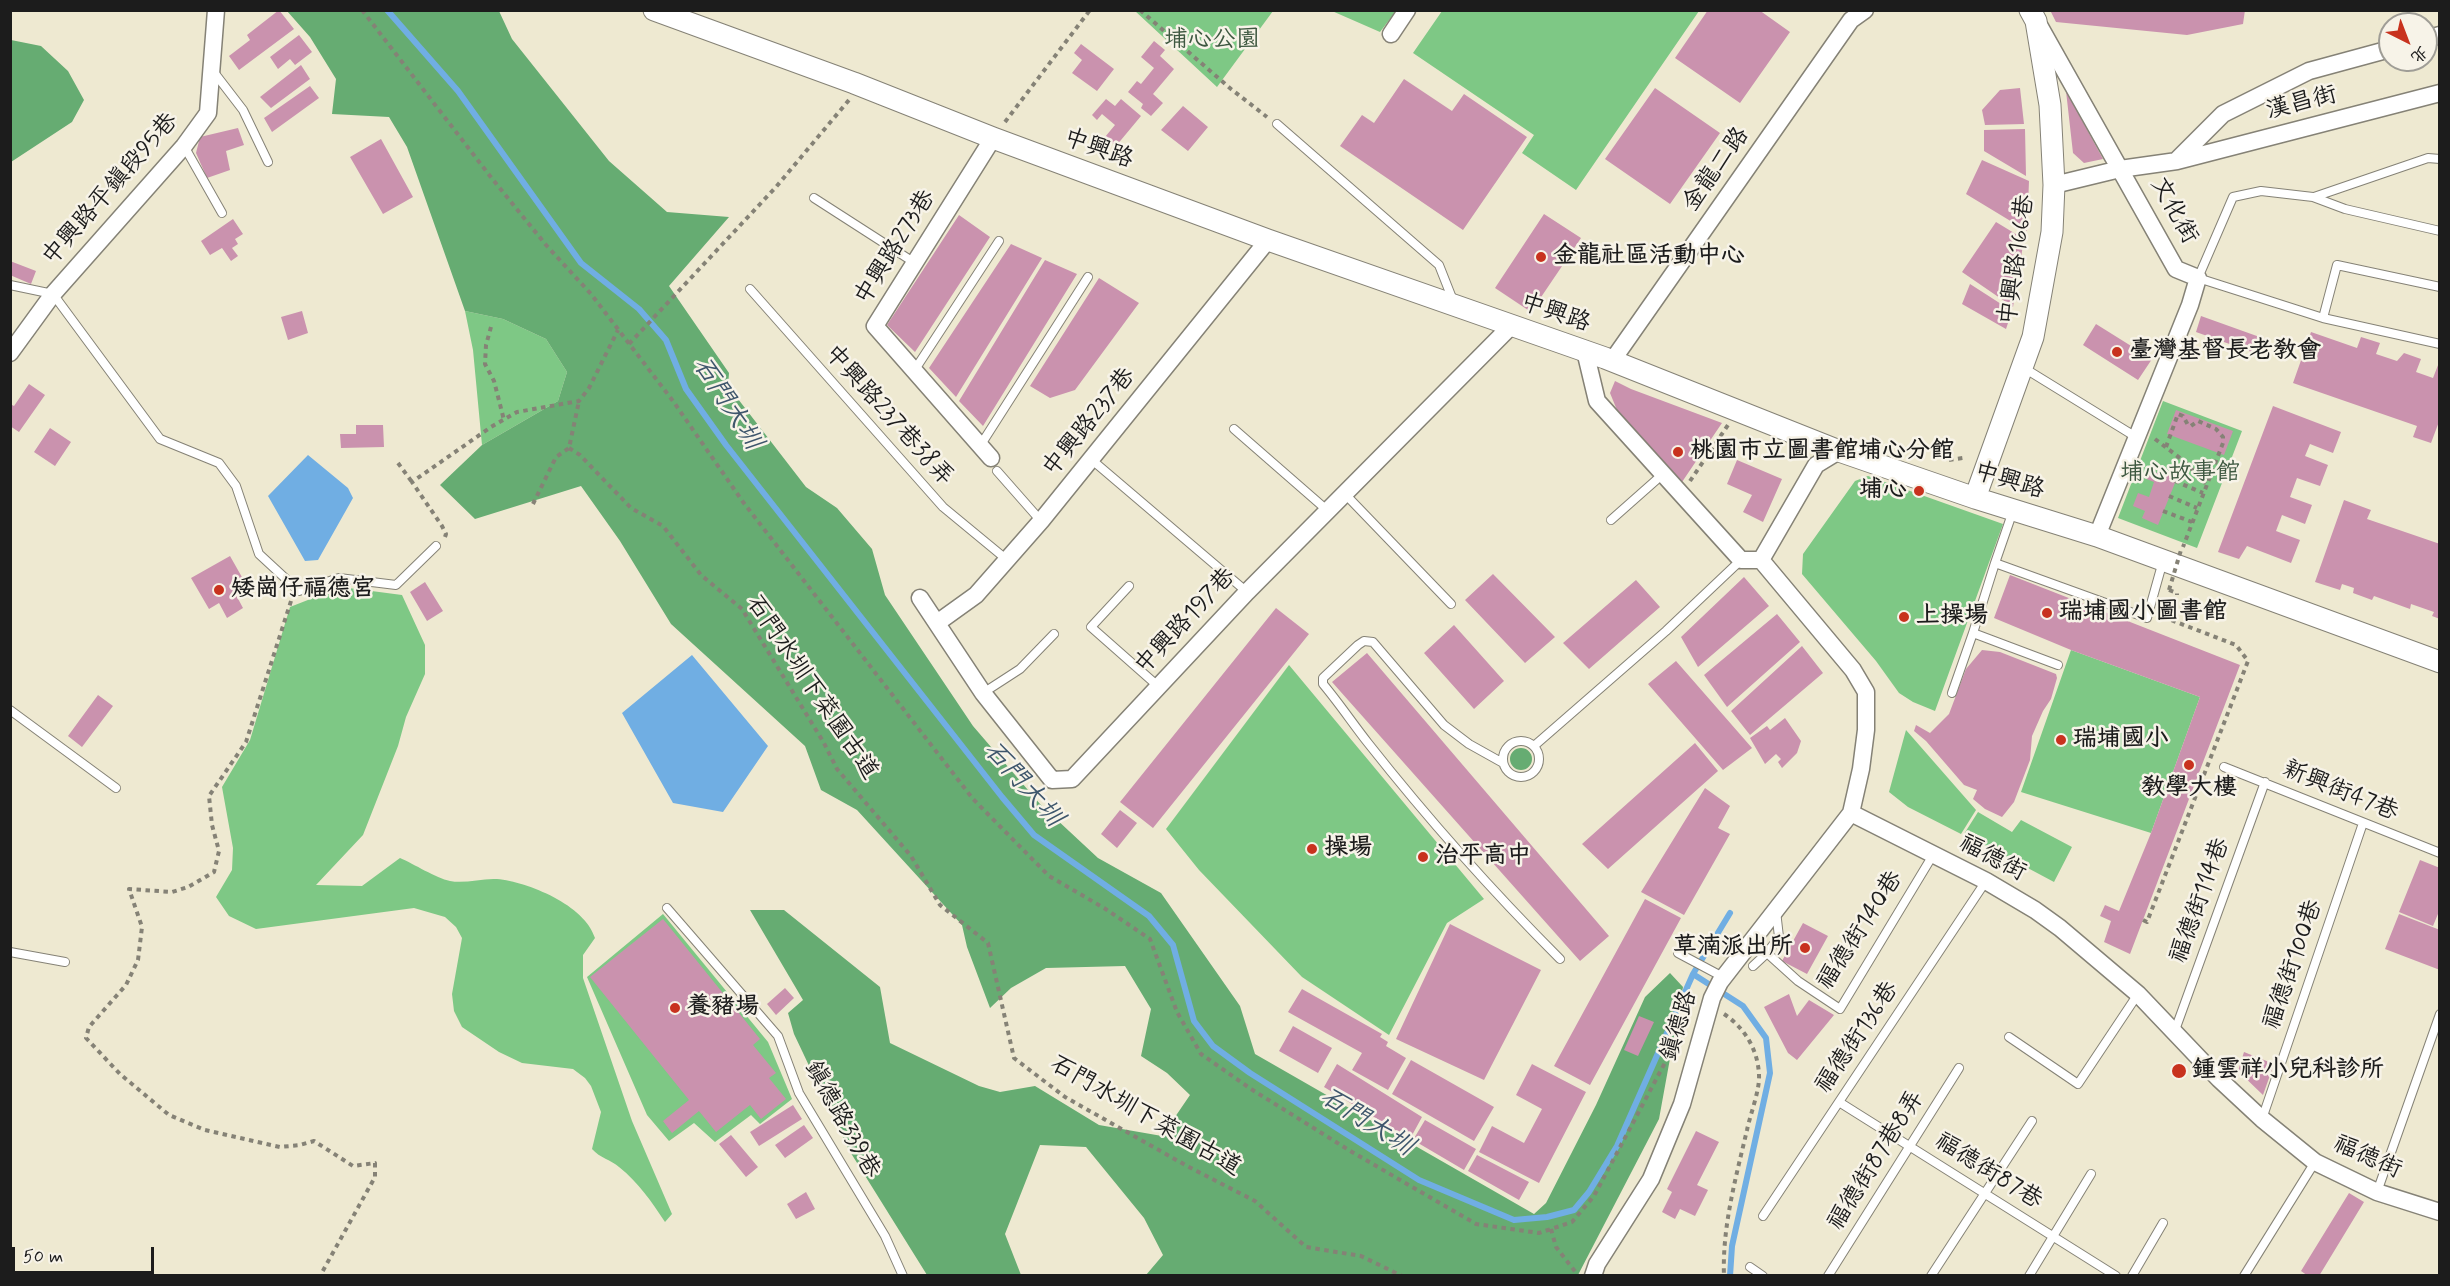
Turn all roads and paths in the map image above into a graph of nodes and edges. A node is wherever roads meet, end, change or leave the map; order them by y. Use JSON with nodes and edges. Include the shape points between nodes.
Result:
{"nodes":[{"id":1,"x":216,"y":10,"type":"edge"},
{"id":2,"x":654,"y":10,"type":"edge"},
{"id":3,"x":1090,"y":10,"type":"edge"},
{"id":4,"x":1140,"y":10,"type":"edge"},
{"id":5,"x":1407,"y":10,"type":"edge"},
{"id":6,"x":1866,"y":10,"type":"edge"},
{"id":7,"x":1844,"y":15,"type":"edge"},
{"id":8,"x":2033,"y":16,"type":"edge"},
{"id":9,"x":1391,"y":34,"type":"dead end"},
{"id":10,"x":2378,"y":52,"type":"edge"},
{"id":11,"x":211,"y":69,"type":"junction"},
{"id":12,"x":862,"y":86,"type":"junction"},
{"id":13,"x":2439,"y":93,"type":"edge"},
{"id":14,"x":1277,"y":124,"type":"joint"},
{"id":15,"x":993,"y":138,"type":"junction"},
{"id":16,"x":184,"y":146,"type":"junction"},
{"id":17,"x":2439,"y":159,"type":"edge"},
{"id":18,"x":2177,"y":161,"type":"junction"},
{"id":19,"x":268,"y":162,"type":"dead end"},
{"id":20,"x":2120,"y":169,"type":"junction"},
{"id":21,"x":2054,"y":185,"type":"junction"},
{"id":22,"x":2313,"y":197,"type":"junction"},
{"id":23,"x":814,"y":198,"type":"dead end"},
{"id":24,"x":222,"y":213,"type":"dead end"},
{"id":25,"x":2439,"y":231,"type":"edge"},
{"id":26,"x":1268,"y":240,"type":"junction"},
{"id":27,"x":999,"y":241,"type":"dead end"},
{"id":28,"x":916,"y":263,"type":"junction"},
{"id":29,"x":1088,"y":277,"type":"dead end"},
{"id":30,"x":2198,"y":278,"type":"junction"},
{"id":31,"x":10,"y":285,"type":"edge"},
{"id":32,"x":2439,"y":287,"type":"edge"},
{"id":33,"x":750,"y":290,"type":"dead end"},
{"id":34,"x":53,"y":294,"type":"junction"},
{"id":35,"x":1455,"y":306,"type":"junction"},
{"id":36,"x":2323,"y":318,"type":"junction"},
{"id":37,"x":1511,"y":326,"type":"junction"},
{"id":38,"x":491,"y":327,"type":"dead end"},
{"id":39,"x":618,"y":330,"type":"dead end"},
{"id":40,"x":629,"y":344,"type":"dead end"},
{"id":41,"x":2439,"y":344,"type":"edge"},
{"id":42,"x":1585,"y":351,"type":"junction"},
{"id":43,"x":10,"y":353,"type":"edge"},
{"id":44,"x":1612,"y":361,"type":"junction"},
{"id":45,"x":2022,"y":367,"type":"junction"},
{"id":46,"x":914,"y":371,"type":"junction"},
{"id":47,"x":579,"y":401,"type":"junction"},
{"id":48,"x":1737,"y":412,"type":"junction"},
{"id":49,"x":504,"y":420,"type":"junction"},
{"id":50,"x":1234,"y":429,"type":"dead end"},
{"id":51,"x":2144,"y":437,"type":"junction"},
{"id":52,"x":2166,"y":447,"type":"junction"},
{"id":53,"x":568,"y":448,"type":"junction"},
{"id":54,"x":1839,"y":451,"type":"junction"},
{"id":55,"x":989,"y":458,"type":"junction"},
{"id":56,"x":1963,"y":458,"type":"dead end"},
{"id":57,"x":1092,"y":460,"type":"junction"},
{"id":58,"x":1949,"y":460,"type":"dead end"},
{"id":59,"x":398,"y":462,"type":"dead end"},
{"id":60,"x":1663,"y":474,"type":"junction"},
{"id":61,"x":2175,"y":481,"type":"dead end"},
{"id":62,"x":412,"y":482,"type":"junction"},
{"id":63,"x":2206,"y":484,"type":"junction"},
{"id":64,"x":2203,"y":493,"type":"junction"},
{"id":65,"x":1345,"y":494,"type":"junction"},
{"id":66,"x":1681,"y":494,"type":"junction"},
{"id":67,"x":2169,"y":496,"type":"dead end"},
{"id":68,"x":1975,"y":498,"type":"junction"},
{"id":69,"x":533,"y":504,"type":"dead end"},
{"id":70,"x":2197,"y":508,"type":"junction"},
{"id":71,"x":2014,"y":509,"type":"junction"},
{"id":72,"x":1328,"y":511,"type":"junction"},
{"id":73,"x":2163,"y":511,"type":"dead end"},
{"id":74,"x":1611,"y":520,"type":"dead end"},
{"id":75,"x":1041,"y":521,"type":"junction"},
{"id":76,"x":2192,"y":522,"type":"junction"},
{"id":77,"x":2097,"y":536,"type":"junction"},
{"id":78,"x":436,"y":546,"type":"joint"},
{"id":79,"x":1006,"y":559,"type":"junction"},
{"id":80,"x":1761,"y":560,"type":"junction"},
{"id":81,"x":1741,"y":561,"type":"junction"},
{"id":82,"x":2163,"y":561,"type":"junction"},
{"id":83,"x":1995,"y":563,"type":"junction"},
{"id":84,"x":1129,"y":586,"type":"dead end"},
{"id":85,"x":299,"y":591,"type":"junction"},
{"id":86,"x":1247,"y":592,"type":"junction"},
{"id":87,"x":2177,"y":596,"type":"dead end"},
{"id":88,"x":920,"y":598,"type":"dead end"},
{"id":89,"x":1451,"y":604,"type":"dead end"},
{"id":90,"x":2149,"y":612,"type":"junction"},
{"id":91,"x":937,"y":623,"type":"junction"},
{"id":92,"x":1973,"y":633,"type":"junction"},
{"id":93,"x":1054,"y":634,"type":"dead end"},
{"id":94,"x":2439,"y":662,"type":"edge"},
{"id":95,"x":2058,"y":665,"type":"dead end"},
{"id":96,"x":1159,"y":687,"type":"junction"},
{"id":97,"x":983,"y":693,"type":"junction"},
{"id":98,"x":1952,"y":693,"type":"dead end"},
{"id":99,"x":10,"y":710,"type":"edge"},
{"id":100,"x":1534,"y":746,"type":"junction"},
{"id":101,"x":1503,"y":764,"type":"junction"},
{"id":102,"x":2224,"y":767,"type":"dead end"},
{"id":103,"x":2265,"y":782,"type":"junction"},
{"id":104,"x":116,"y":788,"type":"dead end"},
{"id":105,"x":1851,"y":813,"type":"junction"},
{"id":106,"x":2363,"y":823,"type":"junction"},
{"id":107,"x":2439,"y":853,"type":"edge"},
{"id":108,"x":1934,"y":855,"type":"junction"},
{"id":109,"x":1986,"y":881,"type":"junction"},
{"id":110,"x":667,"y":908,"type":"dead end"},
{"id":111,"x":1776,"y":911,"type":"junction"},
{"id":112,"x":2143,"y":920,"type":"dead end"},
{"id":113,"x":10,"y":952,"type":"edge"},
{"id":114,"x":1678,"y":953,"type":"dead end"},
{"id":115,"x":1767,"y":953,"type":"junction"},
{"id":116,"x":1560,"y":959,"type":"dead end"},
{"id":117,"x":65,"y":962,"type":"dead end"},
{"id":118,"x":1753,"y":966,"type":"dead end"},
{"id":119,"x":1722,"y":980,"type":"junction"},
{"id":120,"x":2138,"y":993,"type":"junction"},
{"id":121,"x":1711,"y":1001,"type":"junction"},
{"id":122,"x":2439,"y":1014,"type":"edge"},
{"id":123,"x":2174,"y":1033,"type":"junction"},
{"id":124,"x":2009,"y":1037,"type":"dead end"},
{"id":125,"x":1959,"y":1068,"type":"dead end"},
{"id":126,"x":1839,"y":1102,"type":"junction"},
{"id":127,"x":2262,"y":1119,"type":"junction"},
{"id":128,"x":2032,"y":1121,"type":"dead end"},
{"id":129,"x":1909,"y":1146,"type":"junction"},
{"id":130,"x":2315,"y":1162,"type":"junction"},
{"id":131,"x":2091,"y":1174,"type":"dead end"},
{"id":132,"x":2377,"y":1192,"type":"junction"},
{"id":133,"x":1985,"y":1194,"type":"junction"},
{"id":134,"x":2439,"y":1212,"type":"edge"},
{"id":135,"x":1763,"y":1216,"type":"dead end"},
{"id":136,"x":2163,"y":1223,"type":"dead end"},
{"id":137,"x":1551,"y":1229,"type":"dead end"},
{"id":138,"x":2053,"y":1236,"type":"junction"},
{"id":139,"x":1750,"y":1267,"type":"dead end"},
{"id":140,"x":1595,"y":1272,"type":"edge"},
{"id":141,"x":320,"y":1275,"type":"edge"},
{"id":142,"x":903,"y":1275,"type":"edge"},
{"id":143,"x":1402,"y":1275,"type":"edge"},
{"id":144,"x":1578,"y":1275,"type":"edge"},
{"id":145,"x":1724,"y":1275,"type":"edge"},
{"id":146,"x":1763,"y":1275,"type":"edge"},
{"id":147,"x":1828,"y":1275,"type":"edge"},
{"id":148,"x":1931,"y":1275,"type":"edge"},
{"id":149,"x":2029,"y":1275,"type":"edge"},
{"id":150,"x":2116,"y":1275,"type":"edge"},
{"id":151,"x":2132,"y":1275,"type":"edge"},
{"id":152,"x":2244,"y":1275,"type":"edge"}],
"edges":[{"from":1,"to":11,"type":"street","name":"中興路平鎮段95巷"},
{"from":2,"to":12,"type":"street","name":"中興路"},
{"from":3,"to":15,"type":"path"},
{"from":4,"to":14,"type":"path"},
{"from":5,"to":9,"type":"street"},
{"from":6,"to":7,"type":"street","name":"金龍二路"},
{"from":7,"to":44,"type":"street","name":"金龍二路"},
{"from":8,"to":20,"type":"street","name":"文化街"},
{"from":8,"to":21,"type":"street","name":"中興路166巷","via":[[2050,105]]},
{"from":10,"to":18,"type":"street","via":[[2309,71],[2223,114]]},
{"from":11,"to":16,"type":"street","name":"中興路平鎮段95巷","via":[[208,113]]},
{"from":11,"to":19,"type":"lane","via":[[243,110]]},
{"from":12,"to":15,"type":"street","name":"中興路"},
{"from":12,"to":40,"type":"path","via":[[777,187]]},
{"from":13,"to":18,"type":"street","name":"漢昌街"},
{"from":14,"to":35,"type":"lane","via":[[1439,266]]},
{"from":15,"to":26,"type":"street","name":"中興路"},
{"from":15,"to":28,"type":"street","name":"中興路273巷"},
{"from":16,"to":24,"type":"lane"},
{"from":16,"to":34,"type":"street","name":"中興路平鎮段95巷"},
{"from":17,"to":22,"type":"lane","via":[[2428,158]]},
{"from":18,"to":20,"type":"street","name":"漢昌街"},
{"from":20,"to":21,"type":"street","name":"漢昌街"},
{"from":20,"to":30,"type":"street","name":"文化街","via":[[2176,269]]},
{"from":21,"to":45,"type":"street","name":"中興路166巷","via":[[2052,232],[2035,325]]},
{"from":22,"to":25,"type":"lane","via":[[2345,209]]},
{"from":22,"to":30,"type":"lane","via":[[2261,190],[2233,197]]},
{"from":23,"to":28,"type":"lane"},
{"from":26,"to":35,"type":"street","name":"中興路"},
{"from":26,"to":57,"type":"street","name":"中興路237巷"},
{"from":27,"to":46,"type":"lane"},
{"from":28,"to":46,"type":"street","name":"中興路273巷","via":[[875,326]]},
{"from":29,"to":55,"type":"lane"},
{"from":30,"to":36,"type":"lane"},
{"from":30,"to":51,"type":"street","name":"文化街"},
{"from":31,"to":34,"type":"lane"},
{"from":32,"to":36,"type":"lane","via":[[2337,265]]},
{"from":33,"to":79,"type":"lane","name":"中興路237巷38弄","via":[[943,507]]},
{"from":34,"to":43,"type":"street","name":"中興路平鎮段95巷"},
{"from":34,"to":85,"type":"lane","via":[[160,439],[219,463],[236,486],[259,555]]},
{"from":35,"to":37,"type":"street","name":"中興路"},
{"from":36,"to":41,"type":"lane"},
{"from":37,"to":42,"type":"street","name":"中興路"},
{"from":37,"to":65,"type":"street","name":"中興路197巷"},
{"from":38,"to":49,"type":"path","via":[[486,364]]},
{"from":39,"to":47,"type":"path"},
{"from":42,"to":44,"type":"street","name":"中興路"},
{"from":42,"to":60,"type":"street","via":[[1597,401]]},
{"from":44,"to":48,"type":"street","name":"中興路"},
{"from":45,"to":51,"type":"lane"},
{"from":45,"to":68,"type":"street","name":"中興路166巷"},
{"from":46,"to":55,"type":"street","name":"中興路273巷"},
{"from":47,"to":49,"type":"path","via":[[517,412]]},
{"from":47,"to":53,"type":"path"},
{"from":48,"to":54,"type":"street","name":"中興路"},
{"from":48,"to":66,"type":"path"},
{"from":49,"to":62,"type":"path"},
{"from":50,"to":72,"type":"lane"},
{"from":51,"to":52,"type":"path"},
{"from":51,"to":77,"type":"street","name":"文化街"},
{"from":52,"to":63,"type":"path"},
{"from":52,"to":63,"type":"path","via":[[2178,414],[2188,425],[2198,421],[2220,432],[2223,443]]},
{"from":53,"to":69,"type":"path","via":[[556,457]]},
{"from":53,"to":143,"type":"path","name":"石門水圳下菜園古道","via":[[580,455],[631,508],[663,526],[701,575],[742,609],[837,769],[911,856],[940,905],[988,943],[1014,1058],[1065,1097],[1256,1201],[1306,1247],[1361,1257]]},
{"from":54,"to":68,"type":"street","name":"中興路"},
{"from":54,"to":80,"type":"street","via":[[1815,465]]},
{"from":55,"to":75,"type":"lane"},
{"from":56,"to":58,"type":"path"},
{"from":57,"to":75,"type":"street","name":"中興路237巷"},
{"from":57,"to":86,"type":"lane"},
{"from":59,"to":62,"type":"path"},
{"from":60,"to":66,"type":"street"},
{"from":60,"to":74,"type":"lane"},
{"from":61,"to":64,"type":"path"},
{"from":62,"to":78,"type":"path","via":[[446,534]]},
{"from":63,"to":64,"type":"path"},
{"from":64,"to":70,"type":"path"},
{"from":65,"to":72,"type":"street","name":"中興路197巷"},
{"from":65,"to":89,"type":"lane"},
{"from":66,"to":81,"type":"street"},
{"from":67,"to":70,"type":"path"},
{"from":68,"to":71,"type":"street","name":"中興路"},
{"from":70,"to":76,"type":"path"},
{"from":71,"to":77,"type":"street","name":"中興路"},
{"from":71,"to":83,"type":"lane"},
{"from":72,"to":86,"type":"street","name":"中興路197巷"},
{"from":73,"to":76,"type":"path"},
{"from":75,"to":79,"type":"street","name":"中興路237巷"},
{"from":76,"to":87,"type":"path","bridge":true,"via":[[2169,590]]},
{"from":77,"to":82,"type":"street","name":"中興路"},
{"from":78,"to":85,"type":"lane","via":[[396,585],[339,578]]},
{"from":79,"to":91,"type":"street","name":"中興路237巷","via":[[976,595]]},
{"from":80,"to":81,"type":"street"},
{"from":80,"to":105,"type":"street","via":[[1853,670],[1866,692],[1864,750]]},
{"from":81,"to":100,"type":"lane"},
{"from":82,"to":90,"type":"lane"},
{"from":82,"to":94,"type":"street","name":"中興路"},
{"from":83,"to":90,"type":"lane","via":[[2147,618]]},
{"from":83,"to":92,"type":"lane"},
{"from":84,"to":96,"type":"lane","via":[[1090,627]]},
{"from":85,"to":141,"type":"path","via":[[288,605],[246,742],[209,796],[219,851],[214,872],[172,892],[129,889],[142,927],[138,960],[126,985],[89,1027],[86,1038],[120,1074],[169,1115],[205,1130],[280,1147],[314,1141],[353,1166],[375,1163],[375,1177]]},
{"from":86,"to":96,"type":"street","name":"中興路197巷"},
{"from":88,"to":91,"type":"street","name":"中興路197巷"},
{"from":90,"to":112,"type":"path","via":[[2235,645],[2248,661],[2147,922]]},
{"from":91,"to":97,"type":"street","name":"中興路197巷"},
{"from":92,"to":95,"type":"lane"},
{"from":92,"to":98,"type":"lane"},
{"from":93,"to":97,"type":"lane","via":[[1020,669]]},
{"from":96,"to":97,"type":"street","name":"中興路197巷","via":[[1072,779],[1052,780]]},
{"from":99,"to":104,"type":"lane"},
{"from":100,"to":101,"type":"lane","via":[[1523,741],[1512,743],[1504,752]]},
{"from":100,"to":101,"type":"lane","via":[[1539,764],[1532,774],[1514,777]]},
{"from":101,"to":116,"type":"lane","via":[[1444,725],[1373,642],[1358,645],[1323,678],[1323,684],[1368,743],[1431,819],[1500,900]]},
{"from":102,"to":103,"type":"lane","name":"新興街47巷"},
{"from":103,"to":106,"type":"lane","name":"新興街47巷"},
{"from":103,"to":123,"type":"lane","name":"福德街114巷"},
{"from":105,"to":108,"type":"street","name":"福德街"},
{"from":105,"to":111,"type":"street","name":"鎮德路"},
{"from":106,"to":107,"type":"lane","name":"新興街47巷"},
{"from":106,"to":127,"type":"lane","name":"福德街100巷"},
{"from":108,"to":109,"type":"street","name":"福德街"},
{"from":108,"to":115,"type":"lane","name":"福德街140巷","via":[[1840,1009],[1798,981]]},
{"from":109,"to":120,"type":"street","name":"福德街","via":[[2060,928]]},
{"from":109,"to":126,"type":"lane","name":"福德街136巷"},
{"from":110,"to":142,"type":"lane","name":"鎮德路339巷","via":[[778,1036],[798,1093],[885,1236]]},
{"from":111,"to":115,"type":"lane","via":[[1779,937]]},
{"from":111,"to":119,"type":"street","name":"鎮德路"},
{"from":113,"to":117,"type":"lane"},
{"from":114,"to":119,"type":"lane"},
{"from":115,"to":118,"type":"lane"},
{"from":119,"to":121,"type":"street","name":"鎮德路"},
{"from":120,"to":123,"type":"street","name":"福德街"},
{"from":120,"to":124,"type":"lane","via":[[2078,1084]]},
{"from":121,"to":140,"type":"street","name":"鎮德路","via":[[1682,1104],[1651,1179]]},
{"from":121,"to":145,"type":"path","via":[[1747,1035],[1760,1077],[1723,1247]]},
{"from":122,"to":132,"type":"lane"},
{"from":123,"to":127,"type":"street","name":"福德街"},
{"from":125,"to":129,"type":"lane","name":"福德街87巷8弄"},
{"from":126,"to":129,"type":"lane","name":"福德街87巷"},
{"from":126,"to":135,"type":"lane","name":"福德街136巷"},
{"from":127,"to":130,"type":"street","name":"福德街"},
{"from":128,"to":133,"type":"lane"},
{"from":129,"to":133,"type":"lane","name":"福德街87巷"},
{"from":129,"to":147,"type":"lane","name":"福德街87巷8弄"},
{"from":130,"to":132,"type":"street","name":"福德街"},
{"from":130,"to":152,"type":"lane"},
{"from":131,"to":138,"type":"lane"},
{"from":132,"to":134,"type":"street","name":"福德街"},
{"from":133,"to":138,"type":"lane","name":"福德街87巷"},
{"from":133,"to":148,"type":"lane"},
{"from":136,"to":151,"type":"lane"},
{"from":137,"to":144,"type":"path","via":[[1556,1247]]},
{"from":138,"to":149,"type":"lane"},
{"from":138,"to":150,"type":"lane","name":"福德街87巷"},
{"from":139,"to":146,"type":"lane"}]}
